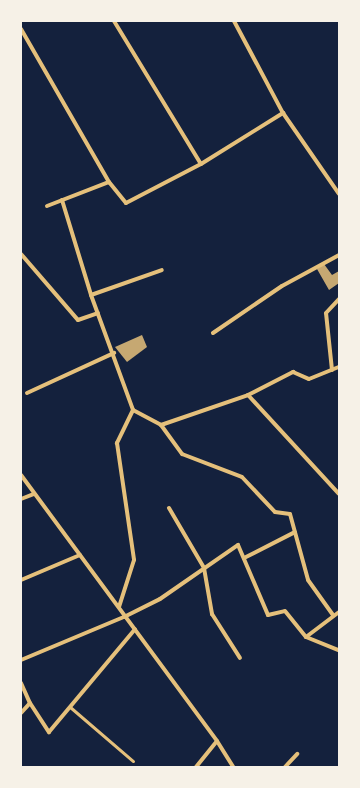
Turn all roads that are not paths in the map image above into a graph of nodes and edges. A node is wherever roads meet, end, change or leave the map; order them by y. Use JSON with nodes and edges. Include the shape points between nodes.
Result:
{"nodes":[{"id":1,"x":114,"y":21,"type":"edge"},
{"id":2,"x":234,"y":21,"type":"edge"},
{"id":3,"x":21,"y":29,"type":"edge"},
{"id":4,"x":283,"y":113,"type":"junction"},
{"id":5,"x":200,"y":164,"type":"junction"},
{"id":6,"x":109,"y":182,"type":"junction"},
{"id":7,"x":339,"y":194,"type":"edge"},
{"id":8,"x":62,"y":200,"type":"junction"},
{"id":9,"x":47,"y":206,"type":"dead end"},
{"id":10,"x":21,"y":254,"type":"edge"},
{"id":11,"x":339,"y":255,"type":"edge"},
{"id":12,"x":162,"y":270,"type":"dead end"},
{"id":13,"x":92,"y":295,"type":"junction"},
{"id":14,"x":339,"y":299,"type":"edge"},
{"id":15,"x":98,"y":313,"type":"junction"},
{"id":16,"x":213,"y":333,"type":"dead end"},
{"id":17,"x":114,"y":353,"type":"junction"},
{"id":18,"x":339,"y":368,"type":"edge"},
{"id":19,"x":332,"y":370,"type":"junction"},
{"id":20,"x":27,"y":393,"type":"dead end"},
{"id":21,"x":248,"y":395,"type":"junction"},
{"id":22,"x":133,"y":410,"type":"junction"},
{"id":23,"x":161,"y":425,"type":"junction"},
{"id":24,"x":21,"y":475,"type":"edge"},
{"id":25,"x":34,"y":494,"type":"junction"},
{"id":26,"x":339,"y":494,"type":"edge"},
{"id":27,"x":21,"y":499,"type":"edge"},
{"id":28,"x":169,"y":508,"type":"dead end"},
{"id":29,"x":295,"y":532,"type":"junction"},
{"id":30,"x":80,"y":555,"type":"junction"},
{"id":31,"x":244,"y":558,"type":"junction"},
{"id":32,"x":204,"y":568,"type":"junction"},
{"id":33,"x":21,"y":580,"type":"edge"},
{"id":34,"x":119,"y":607,"type":"junction"},
{"id":35,"x":339,"y":612,"type":"edge"},
{"id":36,"x":333,"y":615,"type":"junction"},
{"id":37,"x":124,"y":617,"type":"junction"},
{"id":38,"x":135,"y":629,"type":"junction"},
{"id":39,"x":306,"y":637,"type":"junction"},
{"id":40,"x":339,"y":650,"type":"edge"},
{"id":41,"x":240,"y":658,"type":"dead end"},
{"id":42,"x":21,"y":660,"type":"edge"},
{"id":43,"x":21,"y":683,"type":"edge"},
{"id":44,"x":30,"y":703,"type":"junction"},
{"id":45,"x":70,"y":707,"type":"junction"},
{"id":46,"x":21,"y":713,"type":"edge"},
{"id":47,"x":217,"y":741,"type":"junction"},
{"id":48,"x":297,"y":754,"type":"dead end"},
{"id":49,"x":133,"y":761,"type":"dead end"},
{"id":50,"x":196,"y":767,"type":"edge"},
{"id":51,"x":233,"y":767,"type":"edge"},
{"id":52,"x":285,"y":767,"type":"edge"}],
"edges":[{"from":1,"to":5,"type":"street"},
{"from":2,"to":4,"type":"street"},
{"from":3,"to":6,"type":"street"},
{"from":4,"to":5,"type":"street"},
{"from":4,"to":7,"type":"street"},
{"from":5,"to":6,"type":"street","via":[[126,203]]},
{"from":6,"to":8,"type":"street"},
{"from":8,"to":9,"type":"street"},
{"from":8,"to":13,"type":"street"},
{"from":10,"to":15,"type":"street","via":[[78,320]]},
{"from":11,"to":16,"type":"street","via":[[282,286]]},
{"from":12,"to":13,"type":"street"},
{"from":13,"to":15,"type":"street"},
{"from":14,"to":19,"type":"street","via":[[326,313]]},
{"from":15,"to":17,"type":"street"},
{"from":17,"to":20,"type":"street"},
{"from":17,"to":22,"type":"street"},
{"from":18,"to":19,"type":"street"},
{"from":19,"to":21,"type":"street","via":[[309,379],[293,372]]},
{"from":21,"to":23,"type":"street"},
{"from":21,"to":26,"type":"street"},
{"from":22,"to":23,"type":"street"},
{"from":22,"to":34,"type":"street","via":[[117,443],[134,560]]},
{"from":23,"to":29,"type":"street","via":[[182,454],[242,477],[275,512],[290,514]]},
{"from":24,"to":25,"type":"street"},
{"from":25,"to":27,"type":"street"},
{"from":25,"to":30,"type":"street"},
{"from":28,"to":32,"type":"street"},
{"from":29,"to":31,"type":"street"},
{"from":29,"to":36,"type":"street","via":[[308,580]]},
{"from":30,"to":33,"type":"street"},
{"from":30,"to":34,"type":"street"},
{"from":31,"to":32,"type":"street","via":[[238,545]]},
{"from":31,"to":39,"type":"street","via":[[268,615],[285,611]]},
{"from":32,"to":37,"type":"street","via":[[160,598]]},
{"from":32,"to":41,"type":"street","via":[[212,614]]},
{"from":34,"to":37,"type":"street"},
{"from":35,"to":36,"type":"street"},
{"from":36,"to":39,"type":"street"},
{"from":37,"to":38,"type":"street"},
{"from":37,"to":42,"type":"street"},
{"from":38,"to":45,"type":"street"},
{"from":38,"to":47,"type":"street"},
{"from":39,"to":40,"type":"street"},
{"from":43,"to":44,"type":"street"},
{"from":44,"to":45,"type":"street","via":[[49,732]]},
{"from":44,"to":46,"type":"street"},
{"from":45,"to":49,"type":"lane"},
{"from":47,"to":50,"type":"street"},
{"from":47,"to":51,"type":"street"},
{"from":48,"to":52,"type":"street"}]}
